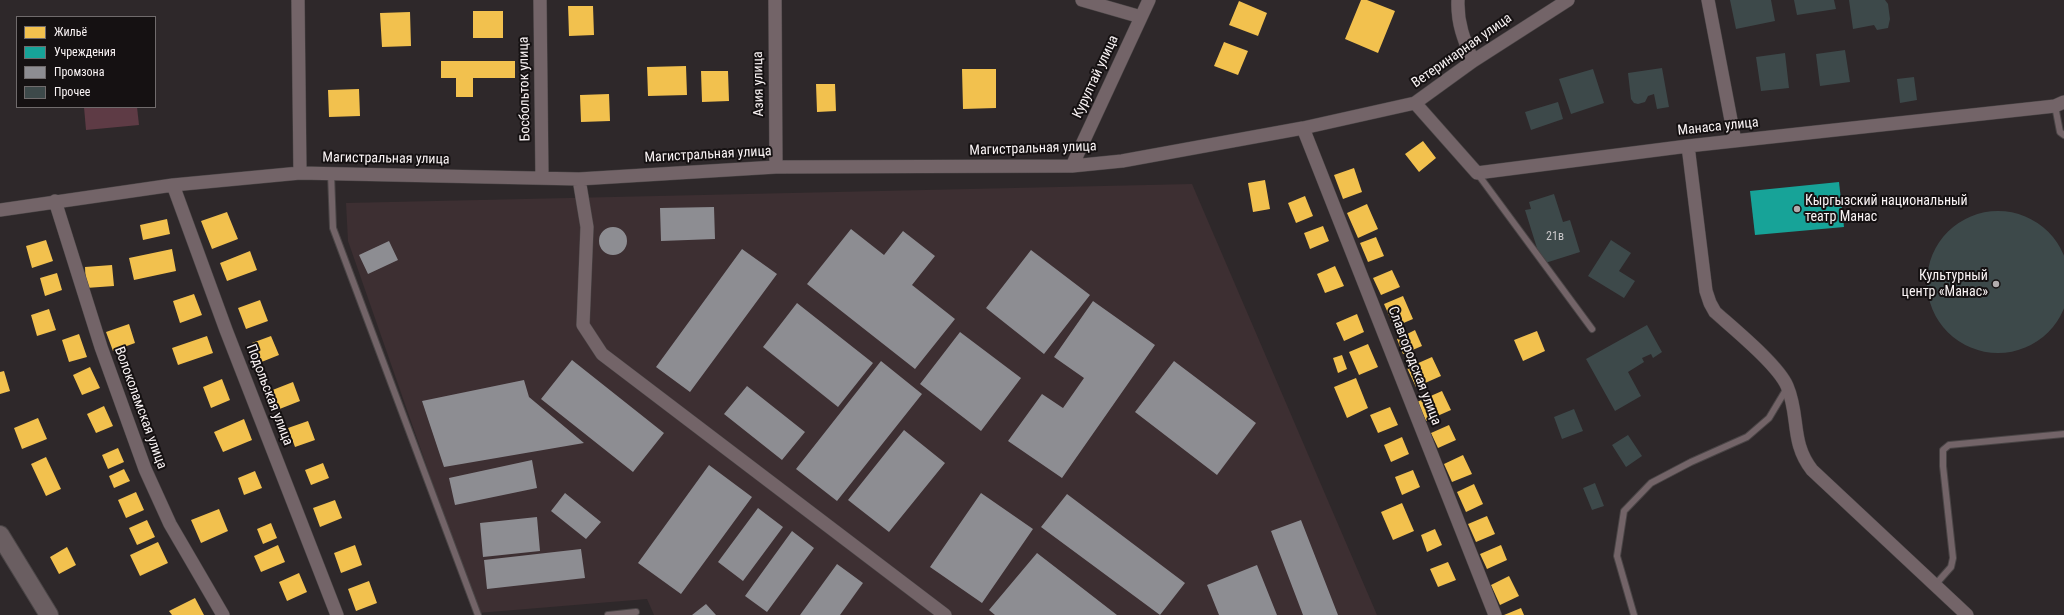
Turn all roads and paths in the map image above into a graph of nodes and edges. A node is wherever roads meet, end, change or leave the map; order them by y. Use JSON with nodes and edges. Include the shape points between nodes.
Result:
{"nodes":[{"id":1,"x":298,"y":0,"type":"edge"},
{"id":2,"x":540,"y":0,"type":"edge"},
{"id":3,"x":775,"y":0,"type":"edge"},
{"id":4,"x":1082,"y":0,"type":"edge"},
{"id":5,"x":1149,"y":0,"type":"edge"},
{"id":6,"x":1458,"y":0,"type":"edge"},
{"id":7,"x":1568,"y":0,"type":"edge"},
{"id":8,"x":1708,"y":0,"type":"edge"},
{"id":9,"x":1141,"y":17,"type":"junction"},
{"id":10,"x":1473,"y":61,"type":"junction"},
{"id":11,"x":1415,"y":103,"type":"junction"},
{"id":12,"x":2061,"y":106,"type":"edge"},
{"id":13,"x":1303,"y":128,"type":"junction"},
{"id":14,"x":2064,"y":135,"type":"edge"},
{"id":15,"x":1735,"y":141,"type":"junction"},
{"id":16,"x":1688,"y":146,"type":"junction"},
{"id":17,"x":1072,"y":166,"type":"junction"},
{"id":18,"x":776,"y":167,"type":"junction"},
{"id":19,"x":1477,"y":172,"type":"junction"},
{"id":20,"x":300,"y":174,"type":"junction"},
{"id":21,"x":331,"y":174,"type":"junction"},
{"id":22,"x":542,"y":177,"type":"junction"},
{"id":23,"x":579,"y":179,"type":"junction"},
{"id":24,"x":173,"y":185,"type":"junction"},
{"id":25,"x":55,"y":201,"type":"junction"},
{"id":26,"x":0,"y":210,"type":"edge"},
{"id":27,"x":1592,"y":329,"type":"dead end"},
{"id":28,"x":1788,"y":387,"type":"junction"},
{"id":29,"x":2064,"y":434,"type":"edge"},
{"id":30,"x":0,"y":534,"type":"edge"},
{"id":31,"x":1934,"y":585,"type":"junction"},
{"id":32,"x":636,"y":612,"type":"dead end"},
{"id":33,"x":49,"y":615,"type":"edge"},
{"id":34,"x":223,"y":615,"type":"edge"},
{"id":35,"x":337,"y":615,"type":"edge"},
{"id":36,"x":478,"y":615,"type":"edge"},
{"id":37,"x":608,"y":615,"type":"edge"},
{"id":38,"x":945,"y":615,"type":"edge"},
{"id":39,"x":1495,"y":615,"type":"edge"},
{"id":40,"x":1634,"y":615,"type":"edge"},
{"id":41,"x":1967,"y":615,"type":"edge"}],
"edges":[{"from":1,"to":20,"type":"street"},
{"from":2,"to":22,"type":"street","name":"Босбольток улица"},
{"from":3,"to":18,"type":"street","name":"Азия улица"},
{"from":4,"to":9,"type":"street"},
{"from":5,"to":9,"type":"street","name":"Курултай улица"},
{"from":6,"to":10,"type":"street","via":[[1462,35]]},
{"from":7,"to":10,"type":"street","name":"Ветеринарная улица"},
{"from":8,"to":15,"type":"street"},
{"from":9,"to":17,"type":"street","name":"Курултай улица"},
{"from":10,"to":11,"type":"street","name":"Ветеринарная улица"},
{"from":11,"to":13,"type":"street","name":"Магистральная улица"},
{"from":11,"to":19,"type":"street"},
{"from":12,"to":14,"type":"lane","via":[[2060,132]]},
{"from":12,"to":15,"type":"street","name":"Манаса улица"},
{"from":13,"to":17,"type":"street","name":"Магистральная улица","via":[[1122,161]]},
{"from":13,"to":39,"type":"street","name":"Славгородская улица"},
{"from":15,"to":16,"type":"street","name":"Манаса улица"},
{"from":16,"to":19,"type":"street","name":"Манаса улица"},
{"from":16,"to":28,"type":"street","via":[[1706,291],[1710,303],[1782,377]]},
{"from":17,"to":18,"type":"street","name":"Магистральная улица"},
{"from":18,"to":23,"type":"street","name":"Магистральная улица"},
{"from":19,"to":27,"type":"lane"},
{"from":20,"to":21,"type":"street","name":"Магистральная улица"},
{"from":20,"to":24,"type":"street","name":"Магистральная улица"},
{"from":21,"to":22,"type":"street","name":"Магистральная улица"},
{"from":21,"to":36,"type":"lane","via":[[333,228]]},
{"from":22,"to":23,"type":"street","name":"Магистральная улица"},
{"from":23,"to":38,"type":"street","via":[[587,227],[583,325],[602,354]]},
{"from":24,"to":25,"type":"street","name":"Магистральная улица"},
{"from":24,"to":35,"type":"street","name":"Подольская улица","via":[[226,330]]},
{"from":25,"to":26,"type":"street","name":"Магистральная улица"},
{"from":25,"to":34,"type":"street","name":"Волоколамская улица","via":[[101,347],[145,469],[170,524]]},
{"from":28,"to":31,"type":"street","via":[[1798,445],[1804,460]]},
{"from":28,"to":40,"type":"lane","via":[[1769,418],[1747,437],[1691,462],[1651,484],[1624,511],[1617,556]]},
{"from":29,"to":31,"type":"lane","via":[[1948,445],[1943,450],[1953,558],[1951,567]]},
{"from":30,"to":33,"type":"main road"},
{"from":31,"to":41,"type":"street"},
{"from":32,"to":37,"type":"lane"}]}
